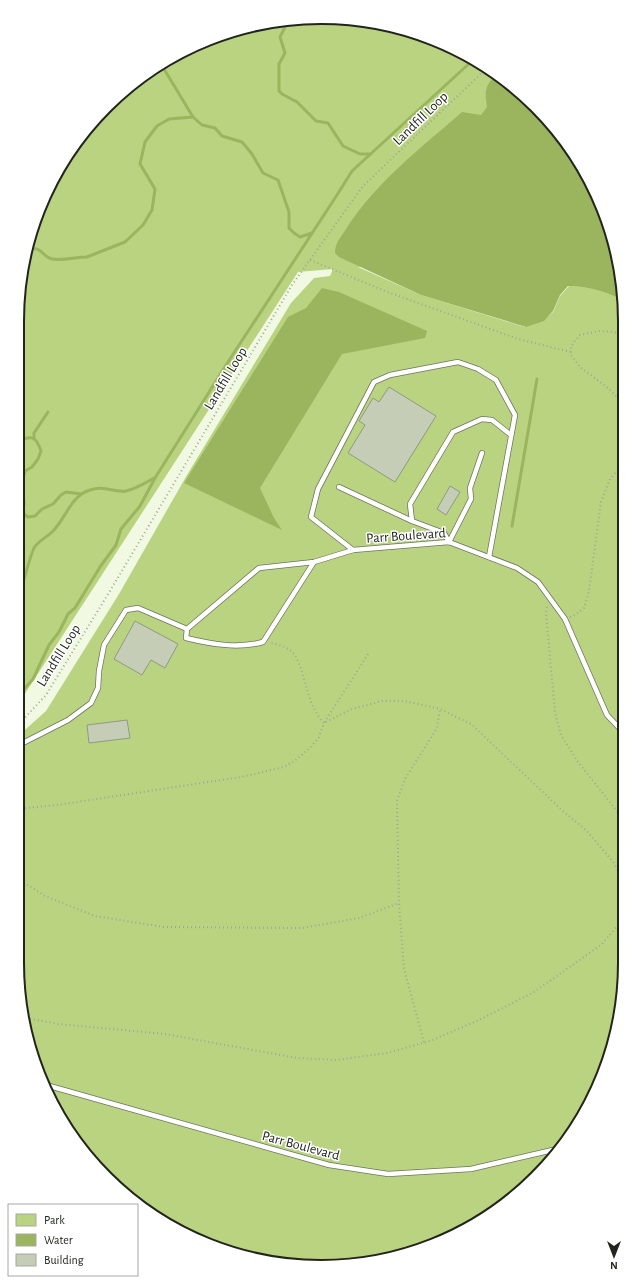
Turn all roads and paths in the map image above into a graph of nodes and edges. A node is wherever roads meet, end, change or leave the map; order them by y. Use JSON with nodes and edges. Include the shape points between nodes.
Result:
{"nodes":[{"id":1,"x":483,"y":72,"type":"edge"},
{"id":2,"x":310,"y":260,"type":"junction"},
{"id":3,"x":618,"y":334,"type":"edge"},
{"id":4,"x":571,"y":352,"type":"junction"},
{"id":5,"x":618,"y":397,"type":"edge"},
{"id":6,"x":511,"y":435,"type":"junction"},
{"id":7,"x":482,"y":453,"type":"dead end"},
{"id":8,"x":618,"y":470,"type":"edge"},
{"id":9,"x":339,"y":487,"type":"dead end"},
{"id":10,"x":412,"y":521,"type":"junction"},
{"id":11,"x":449,"y":542,"type":"junction"},
{"id":12,"x":353,"y":550,"type":"junction"},
{"id":13,"x":489,"y":557,"type":"junction"},
{"id":14,"x":314,"y":562,"type":"junction"},
{"id":15,"x":549,"y":596,"type":"junction"},
{"id":16,"x":565,"y":619,"type":"junction"},
{"id":17,"x":187,"y":629,"type":"junction"},
{"id":18,"x":263,"y":642,"type":"junction"},
{"id":19,"x":368,"y":654,"type":"dead end"},
{"id":20,"x":440,"y":709,"type":"junction"},
{"id":21,"x":24,"y":719,"type":"edge"},
{"id":22,"x":324,"y":723,"type":"junction"},
{"id":23,"x":618,"y":727,"type":"edge"},
{"id":24,"x":24,"y":742,"type":"edge"},
{"id":25,"x":24,"y":808,"type":"edge"},
{"id":26,"x":618,"y":812,"type":"edge"},
{"id":27,"x":618,"y":871,"type":"edge"},
{"id":28,"x":24,"y":882,"type":"edge"},
{"id":29,"x":399,"y":904,"type":"junction"},
{"id":30,"x":618,"y":925,"type":"edge"},
{"id":31,"x":30,"y":1019,"type":"edge"},
{"id":32,"x":424,"y":1042,"type":"junction"},
{"id":33,"x":51,"y":1087,"type":"edge"},
{"id":34,"x":552,"y":1150,"type":"edge"}],
"edges":[{"from":1,"to":2,"type":"path","name":"Landfill Loop","via":[[363,186]]},
{"from":2,"to":4,"type":"path","via":[[385,291],[518,339]]},
{"from":2,"to":21,"type":"path","name":"Landfill Loop","via":[[292,285],[46,695]]},
{"from":3,"to":4,"type":"path","via":[[599,331],[580,335],[571,346]]},
{"from":4,"to":5,"type":"path","via":[[580,367]]},
{"from":6,"to":10,"type":"lane","via":[[492,420],[482,419],[453,432],[410,504]]},
{"from":6,"to":12,"type":"lane","via":[[515,415],[496,380],[478,369],[458,362],[390,375],[374,382],[318,489],[311,517]]},
{"from":6,"to":13,"type":"lane"},
{"from":7,"to":11,"type":"lane","via":[[470,488],[471,499]]},
{"from":8,"to":16,"type":"path","via":[[610,479],[601,502],[589,592],[584,608]]},
{"from":9,"to":10,"type":"lane"},
{"from":10,"to":11,"type":"lane","via":[[444,533]]},
{"from":11,"to":12,"type":"lane","name":"Parr Boulevard"},
{"from":11,"to":13,"type":"lane","name":"Parr Boulevard"},
{"from":12,"to":14,"type":"lane","name":"Parr Boulevard"},
{"from":13,"to":15,"type":"lane","name":"Parr Boulevard","via":[[517,568],[538,582]]},
{"from":14,"to":17,"type":"lane","name":"Parr Boulevard","via":[[259,568]]},
{"from":14,"to":18,"type":"lane"},
{"from":15,"to":16,"type":"lane","name":"Parr Boulevard"},
{"from":15,"to":26,"type":"path","via":[[546,613],[555,712],[561,735],[578,762]]},
{"from":16,"to":23,"type":"lane","name":"Parr Boulevard","via":[[606,715]]},
{"from":17,"to":18,"type":"lane","via":[[186,638],[213,644],[252,645]]},
{"from":17,"to":24,"type":"lane","via":[[138,608],[126,610],[104,645],[98,688],[91,704],[68,720]]},
{"from":18,"to":22,"type":"path","via":[[280,644],[295,655],[309,699]]},
{"from":19,"to":22,"type":"path"},
{"from":20,"to":22,"type":"path","via":[[405,701],[382,701],[352,709]]},
{"from":20,"to":27,"type":"path","via":[[471,724],[586,830]]},
{"from":20,"to":29,"type":"path","via":[[437,728],[405,779],[397,801]]},
{"from":22,"to":25,"type":"path","via":[[319,737],[311,747],[284,767],[242,777]]},
{"from":28,"to":29,"type":"path","via":[[45,896],[95,916],[164,927],[302,928],[359,918]]},
{"from":29,"to":32,"type":"path","via":[[404,969]]},
{"from":30,"to":32,"type":"path","via":[[601,945],[534,992],[479,1020]]},
{"from":31,"to":32,"type":"path","via":[[58,1024],[165,1034],[297,1058],[336,1060],[387,1053]]},
{"from":33,"to":34,"type":"lane","name":"Parr Boulevard","via":[[329,1165],[388,1174],[471,1169]]}]}
